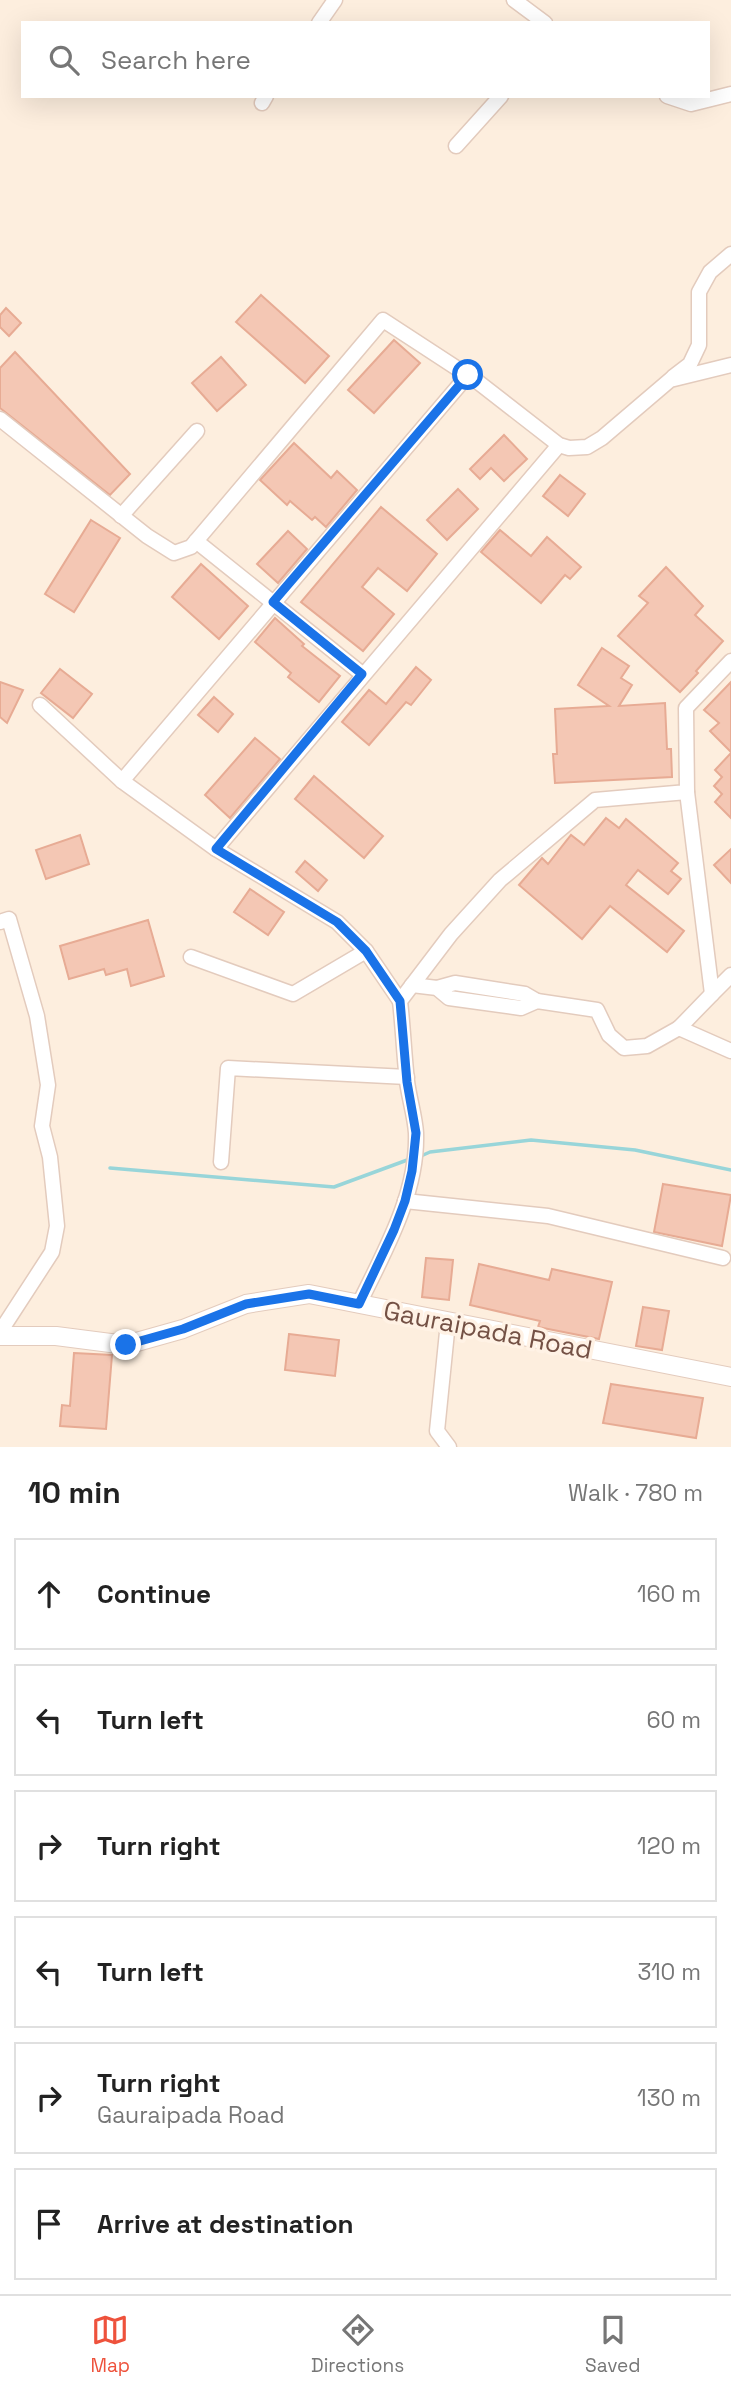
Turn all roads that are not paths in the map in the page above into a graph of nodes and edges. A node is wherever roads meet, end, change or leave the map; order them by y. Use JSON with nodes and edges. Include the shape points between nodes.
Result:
{"nodes":[{"id":1,"x":335,"y":0,"type":"edge"},
{"id":2,"x":514,"y":0,"type":"edge"},
{"id":3,"x":320,"y":21,"type":"edge"},
{"id":4,"x":542,"y":21,"type":"edge"},
{"id":5,"x":731,"y":94,"type":"edge"},
{"id":6,"x":499,"y":98,"type":"edge"},
{"id":7,"x":673,"y":98,"type":"edge"},
{"id":8,"x":456,"y":146,"type":"dead end"},
{"id":9,"x":731,"y":254,"type":"edge"},
{"id":10,"x":731,"y":365,"type":"edge"},
{"id":11,"x":468,"y":375,"type":"junction"},
{"id":12,"x":670,"y":380,"type":"junction"},
{"id":13,"x":0,"y":419,"type":"edge"},
{"id":14,"x":197,"y":431,"type":"dead end"},
{"id":15,"x":559,"y":445,"type":"junction"},
{"id":16,"x":121,"y":516,"type":"junction"},
{"id":17,"x":196,"y":541,"type":"junction"},
{"id":18,"x":273,"y":602,"type":"junction"},
{"id":19,"x":731,"y":661,"type":"edge"},
{"id":20,"x":362,"y":674,"type":"junction"},
{"id":21,"x":40,"y":705,"type":"dead end"},
{"id":22,"x":122,"y":780,"type":"junction"},
{"id":23,"x":687,"y":792,"type":"junction"},
{"id":24,"x":216,"y":849,"type":"junction"},
{"id":25,"x":0,"y":922,"type":"edge"},
{"id":26,"x":366,"y":951,"type":"junction"},
{"id":27,"x":191,"y":957,"type":"dead end"},
{"id":28,"x":731,"y":975,"type":"edge"},
{"id":29,"x":412,"y":985,"type":"junction"},
{"id":30,"x":712,"y":993,"type":"junction"},
{"id":31,"x":400,"y":1001,"type":"junction"},
{"id":32,"x":679,"y":1028,"type":"junction"},
{"id":33,"x":731,"y":1051,"type":"edge"},
{"id":34,"x":407,"y":1077,"type":"junction"},
{"id":35,"x":221,"y":1162,"type":"dead end"},
{"id":36,"x":405,"y":1201,"type":"junction"},
{"id":37,"x":723,"y":1258,"type":"dead end"},
{"id":38,"x":359,"y":1304,"type":"junction"},
{"id":39,"x":448,"y":1322,"type":"junction"},
{"id":40,"x":0,"y":1334,"type":"edge"},
{"id":41,"x":731,"y":1377,"type":"edge"},
{"id":42,"x":449,"y":1447,"type":"edge"}],
"edges":[{"from":1,"to":3,"type":"street"},
{"from":2,"to":4,"type":"street"},
{"from":5,"to":7,"type":"street","via":[[691,104]]},
{"from":6,"to":8,"type":"street"},
{"from":9,"to":12,"type":"street","via":[[710,272],[699,292],[699,345],[690,363]]},
{"from":10,"to":12,"type":"street"},
{"from":11,"to":15,"type":"street"},
{"from":11,"to":17,"type":"street","via":[[383,320]]},
{"from":11,"to":18,"type":"street"},
{"from":12,"to":15,"type":"street","via":[[587,447]]},
{"from":13,"to":16,"type":"street"},
{"from":14,"to":16,"type":"street"},
{"from":15,"to":20,"type":"street"},
{"from":16,"to":17,"type":"street","via":[[174,553]]},
{"from":17,"to":18,"type":"street"},
{"from":18,"to":20,"type":"street"},
{"from":18,"to":22,"type":"street"},
{"from":19,"to":23,"type":"street","via":[[686,708]]},
{"from":20,"to":24,"type":"street"},
{"from":21,"to":22,"type":"street"},
{"from":22,"to":24,"type":"street"},
{"from":23,"to":29,"type":"street","via":[[595,800],[500,880]]},
{"from":23,"to":30,"type":"street"},
{"from":24,"to":26,"type":"street","via":[[337,922]]},
{"from":25,"to":40,"type":"street","via":[[9,919],[37,1016],[48,1085],[42,1126],[57,1226],[52,1252]]},
{"from":26,"to":27,"type":"street","via":[[293,993]]},
{"from":26,"to":31,"type":"street"},
{"from":28,"to":30,"type":"street"},
{"from":29,"to":31,"type":"street"},
{"from":29,"to":32,"type":"street","via":[[437,988],[449,998],[522,1008],[537,1001],[597,1010],[609,1035],[624,1048],[647,1046]]},
{"from":30,"to":32,"type":"street"},
{"from":31,"to":34,"type":"street"},
{"from":32,"to":33,"type":"street"},
{"from":34,"to":35,"type":"street","via":[[228,1068]]},
{"from":34,"to":36,"type":"street","via":[[416,1133]]},
{"from":36,"to":37,"type":"street","via":[[548,1216]]},
{"from":36,"to":38,"type":"street"},
{"from":38,"to":39,"type":"street","name":"Gauraipada Road"},
{"from":38,"to":40,"type":"street","name":"Gauraipada Road","via":[[309,1294],[246,1304],[126,1345]]},
{"from":39,"to":41,"type":"street","name":"Gauraipada Road"},
{"from":39,"to":42,"type":"street","via":[[436,1431]]}]}
